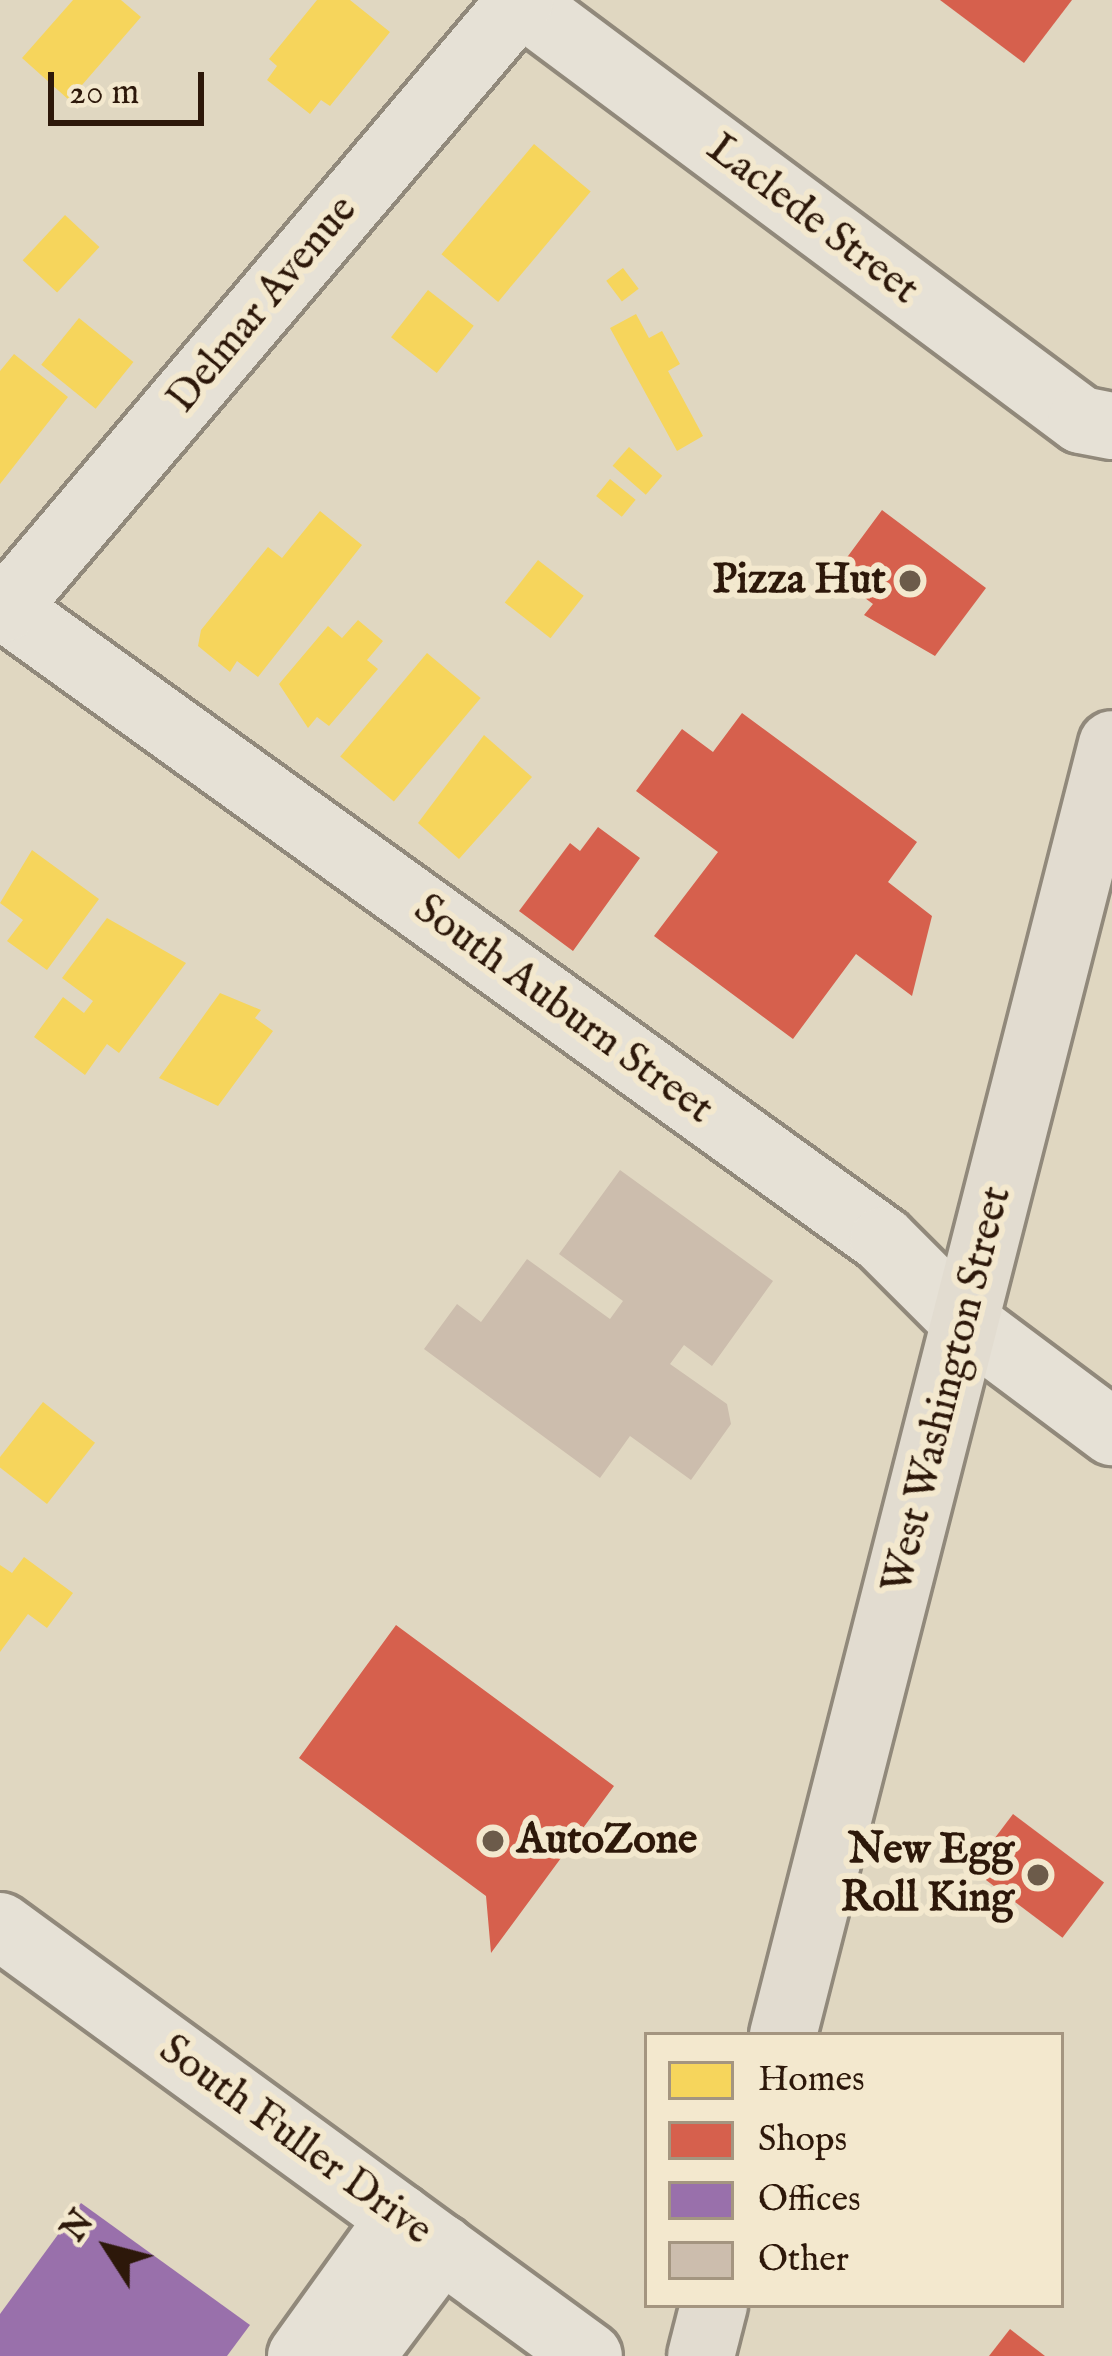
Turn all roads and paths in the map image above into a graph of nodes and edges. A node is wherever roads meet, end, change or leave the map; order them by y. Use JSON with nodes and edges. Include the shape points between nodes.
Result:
{"nodes":[{"id":1,"x":519,"y":1,"type":"edge"},
{"id":2,"x":1112,"y":426,"type":"edge"},
{"id":3,"x":3,"y":606,"type":"edge"},
{"id":4,"x":1112,"y":744,"type":"edge"},
{"id":5,"x":965,"y":1322,"type":"junction"},
{"id":6,"x":1112,"y":1432,"type":"edge"},
{"id":7,"x":0,"y":1926,"type":"edge"},
{"id":8,"x":784,"y":2032,"type":"edge"},
{"id":9,"x":421,"y":2233,"type":"junction"},
{"id":10,"x":713,"y":2308,"type":"edge"},
{"id":11,"x":302,"y":2356,"type":"edge"},
{"id":12,"x":361,"y":2356,"type":"edge"},
{"id":13,"x":589,"y":2356,"type":"edge"},
{"id":14,"x":701,"y":2356,"type":"edge"}],
"edges":[{"from":1,"to":2,"type":"street","name":"Laclede Street","via":[[1081,420]]},
{"from":1,"to":3,"type":"street","name":"Delmar Avenue"},
{"from":3,"to":5,"type":"street","name":"South Auburn Street","via":[[883,1240]]},
{"from":4,"to":5,"type":"main road","name":"West Washington Street"},
{"from":5,"to":6,"type":"street","name":"South Auburn Street"},
{"from":5,"to":8,"type":"main road","name":"West Washington Street"},
{"from":7,"to":9,"type":"street","name":"South Fuller Drive"},
{"from":9,"to":11,"type":"street"},
{"from":9,"to":12,"type":"street"},
{"from":9,"to":13,"type":"street","name":"South Fuller Drive"},
{"from":10,"to":14,"type":"main road"}]}
